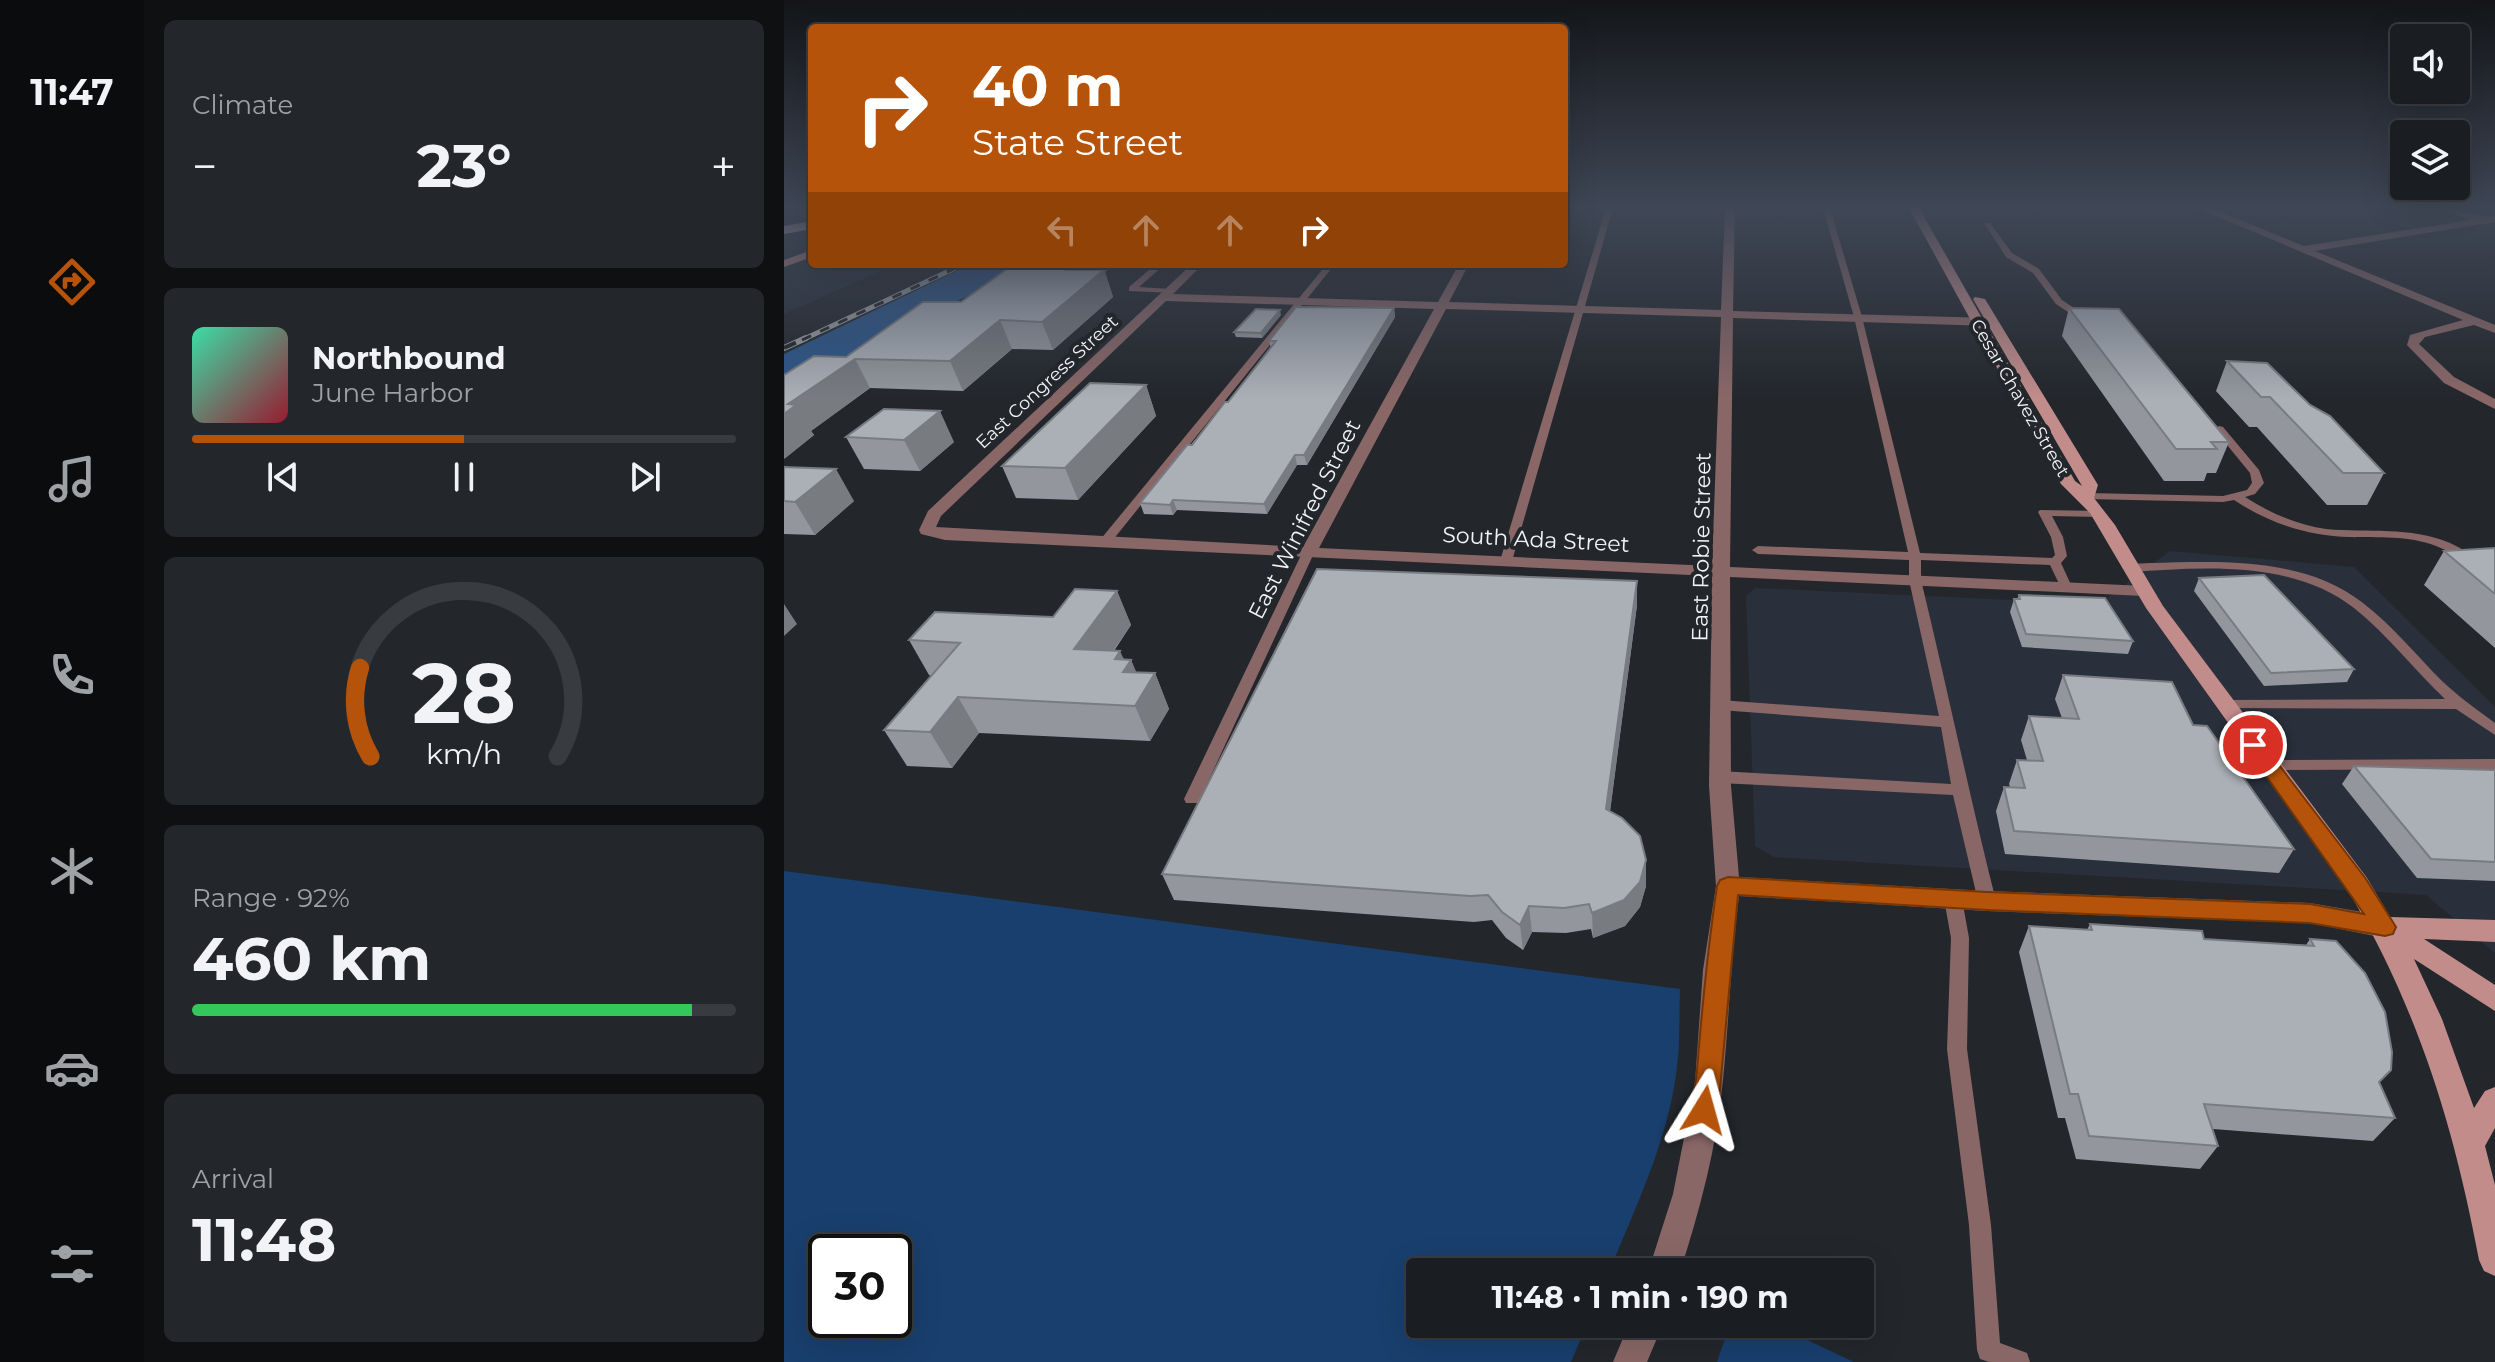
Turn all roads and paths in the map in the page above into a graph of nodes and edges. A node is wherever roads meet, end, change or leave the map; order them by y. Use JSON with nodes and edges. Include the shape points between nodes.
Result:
{"nodes":[{"id":1,"x":1152,"y":272,"type":"edge"},
{"id":2,"x":1190,"y":272,"type":"edge"},
{"id":3,"x":1325,"y":272,"type":"edge"},
{"id":4,"x":1460,"y":272,"type":"edge"},
{"id":5,"x":1591,"y":272,"type":"edge"},
{"id":6,"x":1729,"y":272,"type":"edge"},
{"id":7,"x":1845,"y":272,"type":"edge"},
{"id":8,"x":1949,"y":272,"type":"edge"},
{"id":9,"x":1963,"y":272,"type":"edge"},
{"id":10,"x":2036,"y":272,"type":"edge"},
{"id":11,"x":2355,"y":272,"type":"edge"},
{"id":12,"x":1168,"y":294,"type":"junction"},
{"id":13,"x":1300,"y":301,"type":"junction"},
{"id":14,"x":1440,"y":306,"type":"junction"},
{"id":15,"x":1580,"y":308,"type":"junction"},
{"id":16,"x":1728,"y":312,"type":"junction"},
{"id":17,"x":1858,"y":317,"type":"junction"},
{"id":18,"x":1976,"y":321,"type":"junction"},
{"id":19,"x":2092,"y":321,"type":"edge"},
{"id":20,"x":2475,"y":321,"type":"junction"},
{"id":21,"x":1992,"y":322,"type":"junction"},
{"id":22,"x":2495,"y":329,"type":"edge"},
{"id":23,"x":2495,"y":405,"type":"edge"},
{"id":24,"x":2207,"y":415,"type":"edge"},
{"id":25,"x":2087,"y":496,"type":"junction"},
{"id":26,"x":2238,"y":497,"type":"junction"},
{"id":27,"x":2100,"y":514,"type":"junction"},
{"id":28,"x":927,"y":530,"type":"joint"},
{"id":29,"x":1104,"y":543,"type":"junction"},
{"id":30,"x":1758,"y":550,"type":"dead end"},
{"id":31,"x":1309,"y":551,"type":"junction"},
{"id":32,"x":1915,"y":558,"type":"junction"},
{"id":33,"x":1506,"y":561,"type":"junction"},
{"id":34,"x":2055,"y":562,"type":"junction"},
{"id":35,"x":2130,"y":568,"type":"junction"},
{"id":36,"x":1721,"y":572,"type":"junction"},
{"id":37,"x":1915,"y":580,"type":"junction"},
{"id":38,"x":2495,"y":582,"type":"edge"},
{"id":39,"x":2066,"y":587,"type":"junction"},
{"id":40,"x":2144,"y":591,"type":"junction"},
{"id":41,"x":2460,"y":704,"type":"junction"},
{"id":42,"x":1720,"y":705,"type":"junction"},
{"id":43,"x":2224,"y":705,"type":"junction"},
{"id":44,"x":1948,"y":722,"type":"junction"},
{"id":45,"x":2495,"y":730,"type":"edge"},
{"id":46,"x":2495,"y":764,"type":"edge"},
{"id":47,"x":2268,"y":765,"type":"junction"},
{"id":48,"x":1720,"y":777,"type":"junction"},
{"id":49,"x":1960,"y":790,"type":"junction"},
{"id":50,"x":1192,"y":799,"type":"dead end"},
{"id":51,"x":1728,"y":886,"type":"junction"},
{"id":52,"x":1953,"y":899,"type":"junction"},
{"id":53,"x":1987,"y":901,"type":"junction"},
{"id":54,"x":2385,"y":927,"type":"junction"},
{"id":55,"x":2495,"y":931,"type":"edge"},
{"id":56,"x":2495,"y":999,"type":"edge"},
{"id":57,"x":2495,"y":1101,"type":"edge"},
{"id":58,"x":2471,"y":1141,"type":"junction"},
{"id":59,"x":1668,"y":1258,"type":"edge"},
{"id":60,"x":2495,"y":1260,"type":"edge"},
{"id":61,"x":1640,"y":1338,"type":"edge"},
{"id":62,"x":1630,"y":1362,"type":"edge"},
{"id":63,"x":2018,"y":1362,"type":"edge"}],
"edges":[{"from":1,"to":12,"type":"lane","via":[[1132,289]]},
{"from":2,"to":12,"type":"street","name":"East Congress Street"},
{"from":3,"to":13,"type":"lane"},
{"from":4,"to":14,"type":"street","name":"East Winifred Street"},
{"from":5,"to":15,"type":"lane"},
{"from":6,"to":16,"type":"street","name":"East Robie Street"},
{"from":7,"to":17,"type":"lane"},
{"from":8,"to":18,"type":"main road","name":"Cesar Chavez Street"},
{"from":9,"to":21,"type":"main road","name":"Cesar Chavez Street"},
{"from":10,"to":19,"type":"lane","via":[[2066,309]]},
{"from":11,"to":20,"type":"street"},
{"from":12,"to":13,"type":"street"},
{"from":12,"to":28,"type":"street","name":"East Congress Street","via":[[934,514]]},
{"from":13,"to":14,"type":"street"},
{"from":13,"to":29,"type":"lane"},
{"from":14,"to":15,"type":"street"},
{"from":14,"to":31,"type":"street","name":"East Winifred Street"},
{"from":15,"to":16,"type":"street"},
{"from":15,"to":33,"type":"lane"},
{"from":16,"to":17,"type":"street"},
{"from":16,"to":36,"type":"street","name":"East Robie Street"},
{"from":17,"to":18,"type":"street"},
{"from":17,"to":32,"type":"lane"},
{"from":18,"to":21,"type":"street"},
{"from":18,"to":25,"type":"main road","name":"Cesar Chavez Street","via":[[2069,484]]},
{"from":20,"to":22,"type":"street"},
{"from":20,"to":23,"type":"street","via":[[2421,334],[2413,345],[2449,380]]},
{"from":21,"to":25,"type":"main road","name":"Cesar Chavez Street","via":[[2090,485]]},
{"from":24,"to":26,"type":"lane","via":[[2255,472],[2258,483]]},
{"from":25,"to":26,"type":"lane"},
{"from":25,"to":27,"type":"main road","name":"Cesar Chavez Street"},
{"from":26,"to":38,"type":"lane","via":[[2306,530],[2408,534],[2436,541],[2459,552]]},
{"from":27,"to":34,"type":"lane","via":[[2044,512],[2057,537],[2061,556]]},
{"from":27,"to":35,"type":"main road","name":"Cesar Chavez Street"},
{"from":28,"to":29,"type":"street","name":"South Ada Street"},
{"from":29,"to":31,"type":"street","name":"South Ada Street"},
{"from":30,"to":32,"type":"lane"},
{"from":31,"to":33,"type":"street","name":"South Ada Street"},
{"from":31,"to":50,"type":"lane","name":"East Winifred Street"},
{"from":32,"to":34,"type":"lane"},
{"from":32,"to":37,"type":"lane"},
{"from":33,"to":36,"type":"street","name":"South Ada Street"},
{"from":34,"to":39,"type":"lane"},
{"from":35,"to":40,"type":"main road","name":"Cesar Chavez Street"},
{"from":35,"to":41,"type":"lane","via":[[2177,564],[2275,572],[2324,584],[2364,612]]},
{"from":36,"to":37,"type":"street","name":"South Ada Street"},
{"from":36,"to":42,"type":"street","name":"East Robie Street"},
{"from":37,"to":39,"type":"street","name":"South Ada Street"},
{"from":37,"to":44,"type":"lane"},
{"from":39,"to":40,"type":"street","name":"South Ada Street"},
{"from":40,"to":43,"type":"main road","name":"Cesar Chavez Street"},
{"from":41,"to":43,"type":"lane"},
{"from":41,"to":45,"type":"lane"},
{"from":42,"to":44,"type":"lane"},
{"from":42,"to":48,"type":"street","name":"East Robie Street"},
{"from":43,"to":47,"type":"main road","name":"Cesar Chavez Street"},
{"from":44,"to":49,"type":"lane"},
{"from":46,"to":47,"type":"lane"},
{"from":47,"to":54,"type":"main road","name":"Cesar Chavez Street"},
{"from":48,"to":49,"type":"lane"},
{"from":48,"to":51,"type":"street","name":"East Robie Street"},
{"from":49,"to":53,"type":"lane"},
{"from":51,"to":52,"type":"street"},
{"from":51,"to":59,"type":"street","name":"East Robie Street","via":[[1709,1082],[1689,1194]]},
{"from":52,"to":53,"type":"street"},
{"from":52,"to":63,"type":"lane","via":[[1960,938],[1957,1049],[1980,1225],[1989,1350]]},
{"from":53,"to":54,"type":"street","via":[[2310,913]]},
{"from":54,"to":55,"type":"main road"},
{"from":54,"to":56,"type":"main road"},
{"from":54,"to":58,"type":"main road","name":"Cesar Chavez Street","via":[[2430,1021]]},
{"from":57,"to":58,"type":"main road"},
{"from":58,"to":60,"type":"main road","name":"Cesar Chavez Street"},
{"from":61,"to":62,"type":"street"}]}
